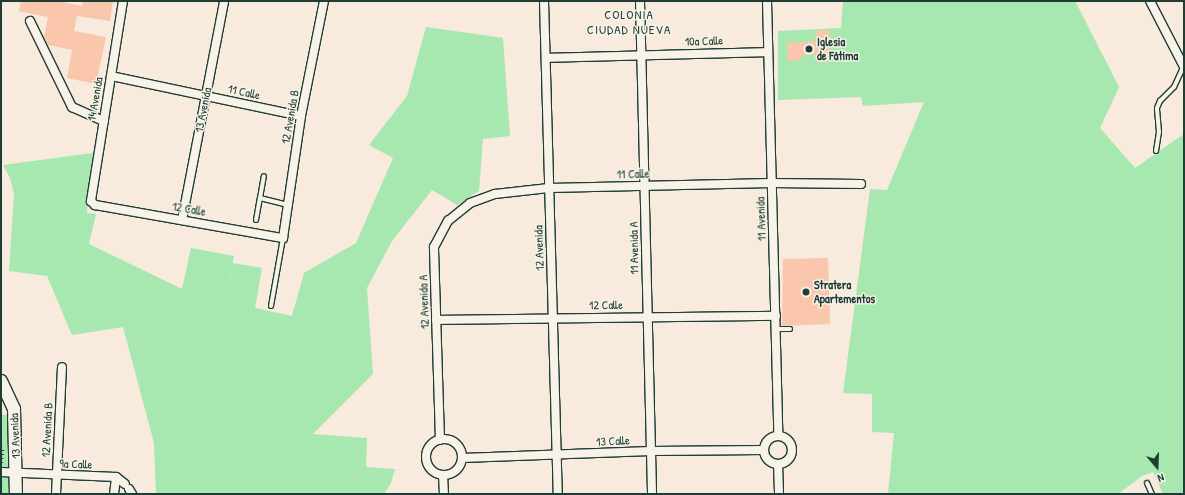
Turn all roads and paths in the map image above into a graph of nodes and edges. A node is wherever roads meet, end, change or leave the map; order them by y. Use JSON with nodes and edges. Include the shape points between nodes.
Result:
{"nodes":[{"id":1,"x":123,"y":1,"type":"edge"},
{"id":2,"x":224,"y":1,"type":"edge"},
{"id":3,"x":324,"y":1,"type":"edge"},
{"id":4,"x":544,"y":1,"type":"edge"},
{"id":5,"x":640,"y":1,"type":"edge"},
{"id":6,"x":767,"y":1,"type":"edge"},
{"id":7,"x":1150,"y":1,"type":"edge"},
{"id":8,"x":30,"y":21,"type":"dead end"},
{"id":9,"x":768,"y":52,"type":"junction"},
{"id":10,"x":642,"y":55,"type":"junction"},
{"id":11,"x":546,"y":58,"type":"junction"},
{"id":12,"x":1183,"y":68,"type":"edge"},
{"id":13,"x":111,"y":76,"type":"junction"},
{"id":14,"x":206,"y":96,"type":"junction"},
{"id":15,"x":301,"y":116,"type":"junction"},
{"id":16,"x":104,"y":121,"type":"junction"},
{"id":17,"x":1156,"y":151,"type":"dead end"},
{"id":18,"x":264,"y":176,"type":"dead end"},
{"id":19,"x":772,"y":183,"type":"junction"},
{"id":20,"x":861,"y":184,"type":"dead end"},
{"id":21,"x":645,"y":185,"type":"junction"},
{"id":22,"x":549,"y":188,"type":"junction"},
{"id":23,"x":495,"y":194,"type":"joint"},
{"id":24,"x":260,"y":198,"type":"junction"},
{"id":25,"x":91,"y":201,"type":"joint"},
{"id":26,"x":288,"y":205,"type":"junction"},
{"id":27,"x":182,"y":220,"type":"junction"},
{"id":28,"x":256,"y":220,"type":"dead end"},
{"id":29,"x":283,"y":238,"type":"junction"},
{"id":30,"x":271,"y":306,"type":"dead end"},
{"id":31,"x":648,"y":316,"type":"junction"},
{"id":32,"x":776,"y":316,"type":"junction"},
{"id":33,"x":554,"y":318,"type":"junction"},
{"id":34,"x":436,"y":320,"type":"junction"},
{"id":35,"x":776,"y":329,"type":"junction"},
{"id":36,"x":790,"y":329,"type":"dead end"},
{"id":37,"x":62,"y":367,"type":"dead end"},
{"id":38,"x":1,"y":381,"type":"edge"},
{"id":39,"x":6,"y":401,"type":"edge"},
{"id":40,"x":778,"y":435,"type":"junction"},
{"id":41,"x":440,"y":440,"type":"junction"},
{"id":42,"x":3,"y":443,"type":"dead end"},
{"id":43,"x":764,"y":450,"type":"junction"},
{"id":44,"x":651,"y":451,"type":"junction"},
{"id":45,"x":558,"y":455,"type":"junction"},
{"id":46,"x":462,"y":458,"type":"junction"},
{"id":47,"x":778,"y":464,"type":"junction"},
{"id":48,"x":1,"y":472,"type":"edge"},
{"id":49,"x":17,"y":474,"type":"junction"},
{"id":50,"x":443,"y":475,"type":"junction"},
{"id":51,"x":57,"y":476,"type":"junction"},
{"id":52,"x":116,"y":478,"type":"junction"},
{"id":53,"x":1147,"y":483,"type":"dead end"},
{"id":54,"x":1,"y":487,"type":"edge"},
{"id":55,"x":129,"y":489,"type":"edge"},
{"id":56,"x":16,"y":494,"type":"edge"},
{"id":57,"x":56,"y":494,"type":"edge"},
{"id":58,"x":114,"y":494,"type":"edge"},
{"id":59,"x":444,"y":494,"type":"edge"},
{"id":60,"x":558,"y":494,"type":"edge"},
{"id":61,"x":652,"y":494,"type":"edge"},
{"id":62,"x":778,"y":494,"type":"edge"},
{"id":63,"x":1152,"y":494,"type":"edge"}],
"edges":[{"from":1,"to":13,"type":"street","name":"14 Avenida"},
{"from":2,"to":14,"type":"street","name":"13 Avenida"},
{"from":3,"to":15,"type":"street","name":"12 Avenida B"},
{"from":4,"to":11,"type":"street","name":"12 Avenida"},
{"from":5,"to":10,"type":"street","name":"11 Avenida A"},
{"from":6,"to":9,"type":"street","name":"11 Avenida"},
{"from":7,"to":12,"type":"street"},
{"from":8,"to":16,"type":"street","via":[[72,107]]},
{"from":9,"to":10,"type":"street","name":"10a Calle"},
{"from":9,"to":19,"type":"street","name":"11 Avenida"},
{"from":10,"to":11,"type":"street","name":"10a Calle"},
{"from":10,"to":21,"type":"street","name":"11 Avenida A"},
{"from":11,"to":22,"type":"street","name":"12 Avenida"},
{"from":12,"to":17,"type":"lane","via":[[1174,87],[1160,101],[1157,108],[1159,132]]},
{"from":13,"to":14,"type":"street","name":"11 Calle"},
{"from":13,"to":16,"type":"street","name":"14 Avenida"},
{"from":14,"to":15,"type":"street","name":"11 Calle"},
{"from":14,"to":27,"type":"street","name":"13 Avenida"},
{"from":15,"to":26,"type":"street","name":"12 Avenida B"},
{"from":16,"to":25,"type":"street","name":"14 Avenida"},
{"from":18,"to":24,"type":"lane"},
{"from":19,"to":20,"type":"street","name":"11 Calle"},
{"from":19,"to":21,"type":"street","name":"11 Calle"},
{"from":19,"to":32,"type":"street","name":"11 Avenida"},
{"from":21,"to":22,"type":"street","name":"11 Calle"},
{"from":21,"to":31,"type":"street","name":"11 Avenida A"},
{"from":22,"to":23,"type":"street","name":"11 Calle"},
{"from":22,"to":33,"type":"street","name":"12 Avenida"},
{"from":23,"to":34,"type":"street","name":"12 Avenida A","via":[[470,204],[448,221],[439,235],[434,247]]},
{"from":24,"to":26,"type":"lane"},
{"from":24,"to":28,"type":"lane"},
{"from":25,"to":27,"type":"street","name":"12 Calle","via":[[95,205]]},
{"from":26,"to":29,"type":"street","name":"12 Avenida B"},
{"from":27,"to":29,"type":"street","name":"12 Calle"},
{"from":29,"to":30,"type":"lane"},
{"from":31,"to":32,"type":"street","name":"12 Calle"},
{"from":31,"to":33,"type":"street","name":"12 Calle"},
{"from":31,"to":44,"type":"street","name":"11 Avenida A"},
{"from":32,"to":35,"type":"street","name":"11 Avenida"},
{"from":33,"to":34,"type":"street","name":"12 Calle"},
{"from":33,"to":45,"type":"street","name":"12 Avenida"},
{"from":34,"to":41,"type":"street","name":"12 Avenida A"},
{"from":35,"to":36,"type":"lane"},
{"from":35,"to":40,"type":"street","name":"11 Avenida"},
{"from":37,"to":51,"type":"street","name":"12 Avenida B"},
{"from":38,"to":39,"type":"street","name":"13 Avenida"},
{"from":39,"to":49,"type":"street","name":"13 Avenida","via":[[14,409]]},
{"from":40,"to":43,"type":"street","via":[[766,442]]},
{"from":40,"to":47,"type":"street","via":[[787,438],[793,450],[790,458]]},
{"from":41,"to":46,"type":"street","via":[[456,443]]},
{"from":41,"to":50,"type":"street","via":[[430,446],[427,462],[433,471]]},
{"from":42,"to":48,"type":"path"},
{"from":43,"to":44,"type":"street","name":"13 Calle"},
{"from":43,"to":47,"type":"street","via":[[770,461]]},
{"from":44,"to":45,"type":"street","name":"13 Calle"},
{"from":44,"to":61,"type":"street","name":"11 Avenida A"},
{"from":45,"to":46,"type":"street","name":"13 Calle"},
{"from":45,"to":60,"type":"street","name":"12 Avenida"},
{"from":46,"to":50,"type":"street","via":[[456,471]]},
{"from":47,"to":62,"type":"street"},
{"from":48,"to":49,"type":"street","name":"9a Calle"},
{"from":48,"to":54,"type":"path"},
{"from":49,"to":51,"type":"street","name":"9a Calle"},
{"from":49,"to":56,"type":"street","name":"13 Avenida"},
{"from":50,"to":59,"type":"street"},
{"from":51,"to":52,"type":"street","name":"9a Calle"},
{"from":51,"to":57,"type":"street","name":"12 Avenida B"},
{"from":52,"to":55,"type":"street"},
{"from":52,"to":58,"type":"street"},
{"from":53,"to":63,"type":"lane"}]}
